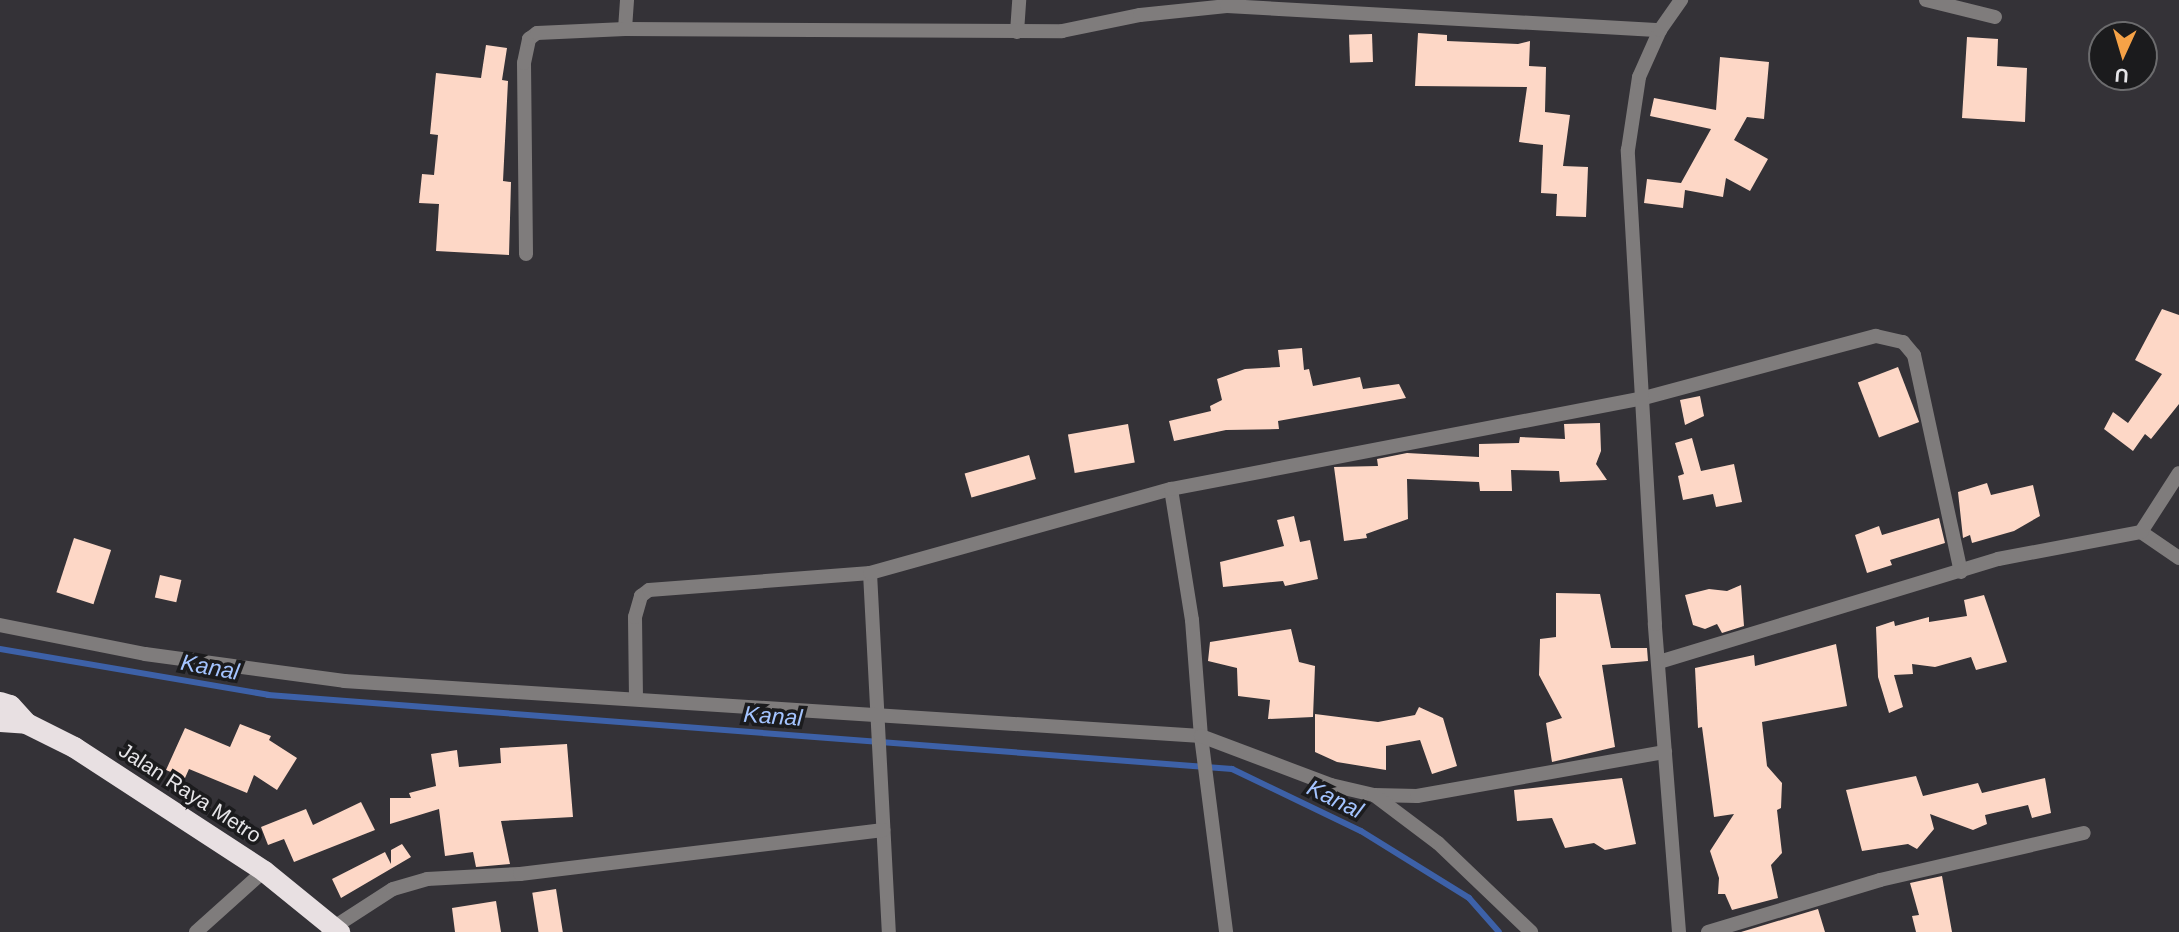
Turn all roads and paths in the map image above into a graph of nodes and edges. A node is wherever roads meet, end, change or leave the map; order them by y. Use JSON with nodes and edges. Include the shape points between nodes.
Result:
{"nodes":[{"id":1,"x":627,"y":0,"type":"edge"},
{"id":2,"x":1019,"y":0,"type":"edge"},
{"id":3,"x":1681,"y":0,"type":"edge"},
{"id":4,"x":1926,"y":0,"type":"edge"},
{"id":5,"x":1379,"y":6,"type":"edge"},
{"id":6,"x":1995,"y":17,"type":"dead end"},
{"id":7,"x":625,"y":29,"type":"junction"},
{"id":8,"x":1660,"y":30,"type":"junction"},
{"id":9,"x":1017,"y":32,"type":"junction"},
{"id":10,"x":526,"y":254,"type":"dead end"},
{"id":11,"x":1644,"y":398,"type":"junction"},
{"id":12,"x":2179,"y":473,"type":"edge"},
{"id":13,"x":1171,"y":489,"type":"junction"},
{"id":14,"x":2141,"y":532,"type":"junction"},
{"id":15,"x":2179,"y":558,"type":"edge"},
{"id":16,"x":1961,"y":572,"type":"junction"},
{"id":17,"x":870,"y":573,"type":"junction"},
{"id":18,"x":0,"y":625,"type":"edge"},
{"id":19,"x":1659,"y":662,"type":"junction"},
{"id":20,"x":636,"y":699,"type":"junction"},
{"id":21,"x":0,"y":702,"type":"edge"},
{"id":22,"x":877,"y":716,"type":"junction"},
{"id":23,"x":0,"y":721,"type":"edge"},
{"id":24,"x":26,"y":723,"type":"junction"},
{"id":25,"x":1201,"y":736,"type":"junction"},
{"id":26,"x":1665,"y":752,"type":"junction"},
{"id":27,"x":1374,"y":795,"type":"junction"},
{"id":28,"x":883,"y":831,"type":"junction"},
{"id":29,"x":2084,"y":833,"type":"dead end"},
{"id":30,"x":264,"y":871,"type":"junction"},
{"id":31,"x":333,"y":930,"type":"edge"},
{"id":32,"x":196,"y":932,"type":"edge"},
{"id":33,"x":889,"y":932,"type":"edge"},
{"id":34,"x":1226,"y":932,"type":"edge"},
{"id":35,"x":1531,"y":932,"type":"edge"},
{"id":36,"x":1679,"y":932,"type":"edge"},
{"id":37,"x":1708,"y":932,"type":"edge"}],
"edges":[{"from":1,"to":7,"type":"street"},
{"from":2,"to":9,"type":"street"},
{"from":3,"to":8,"type":"street"},
{"from":4,"to":6,"type":"street"},
{"from":5,"to":8,"type":"street"},
{"from":5,"to":9,"type":"street","via":[[1227,6],[1140,15],[1091,28]]},
{"from":7,"to":9,"type":"street"},
{"from":7,"to":10,"type":"street","via":[[552,30],[529,38],[524,63]]},
{"from":8,"to":11,"type":"street","via":[[1639,77],[1628,150]]},
{"from":11,"to":13,"type":"street"},
{"from":11,"to":16,"type":"street","via":[[1876,336],[1903,342],[1914,355],[1922,378]]},
{"from":11,"to":19,"type":"street"},
{"from":12,"to":14,"type":"street"},
{"from":13,"to":17,"type":"street"},
{"from":13,"to":25,"type":"street","via":[[1192,620]]},
{"from":14,"to":15,"type":"street"},
{"from":14,"to":16,"type":"street","via":[[1998,559]]},
{"from":16,"to":19,"type":"street"},
{"from":17,"to":20,"type":"street","via":[[649,590],[641,596],[635,617]]},
{"from":17,"to":22,"type":"street"},
{"from":18,"to":20,"type":"street","via":[[145,654],[344,681]]},
{"from":19,"to":26,"type":"street"},
{"from":20,"to":22,"type":"street"},
{"from":21,"to":24,"type":"highway","via":[[10,705]]},
{"from":22,"to":25,"type":"street"},
{"from":22,"to":28,"type":"street"},
{"from":23,"to":24,"type":"highway","name":"Jalan Raya Metro"},
{"from":24,"to":30,"type":"highway","name":"Jalan Raya Metro","via":[[74,747]]},
{"from":25,"to":27,"type":"street","via":[[1331,785]]},
{"from":25,"to":34,"type":"street"},
{"from":26,"to":27,"type":"street","via":[[1417,796]]},
{"from":26,"to":36,"type":"street"},
{"from":27,"to":35,"type":"street","via":[[1438,843]]},
{"from":28,"to":31,"type":"street","via":[[520,874],[427,878],[394,889]]},
{"from":28,"to":33,"type":"street"},
{"from":29,"to":37,"type":"street","via":[[1880,880]]},
{"from":30,"to":31,"type":"highway","name":"Jalan Raya Metro"},
{"from":30,"to":32,"type":"street"}]}
